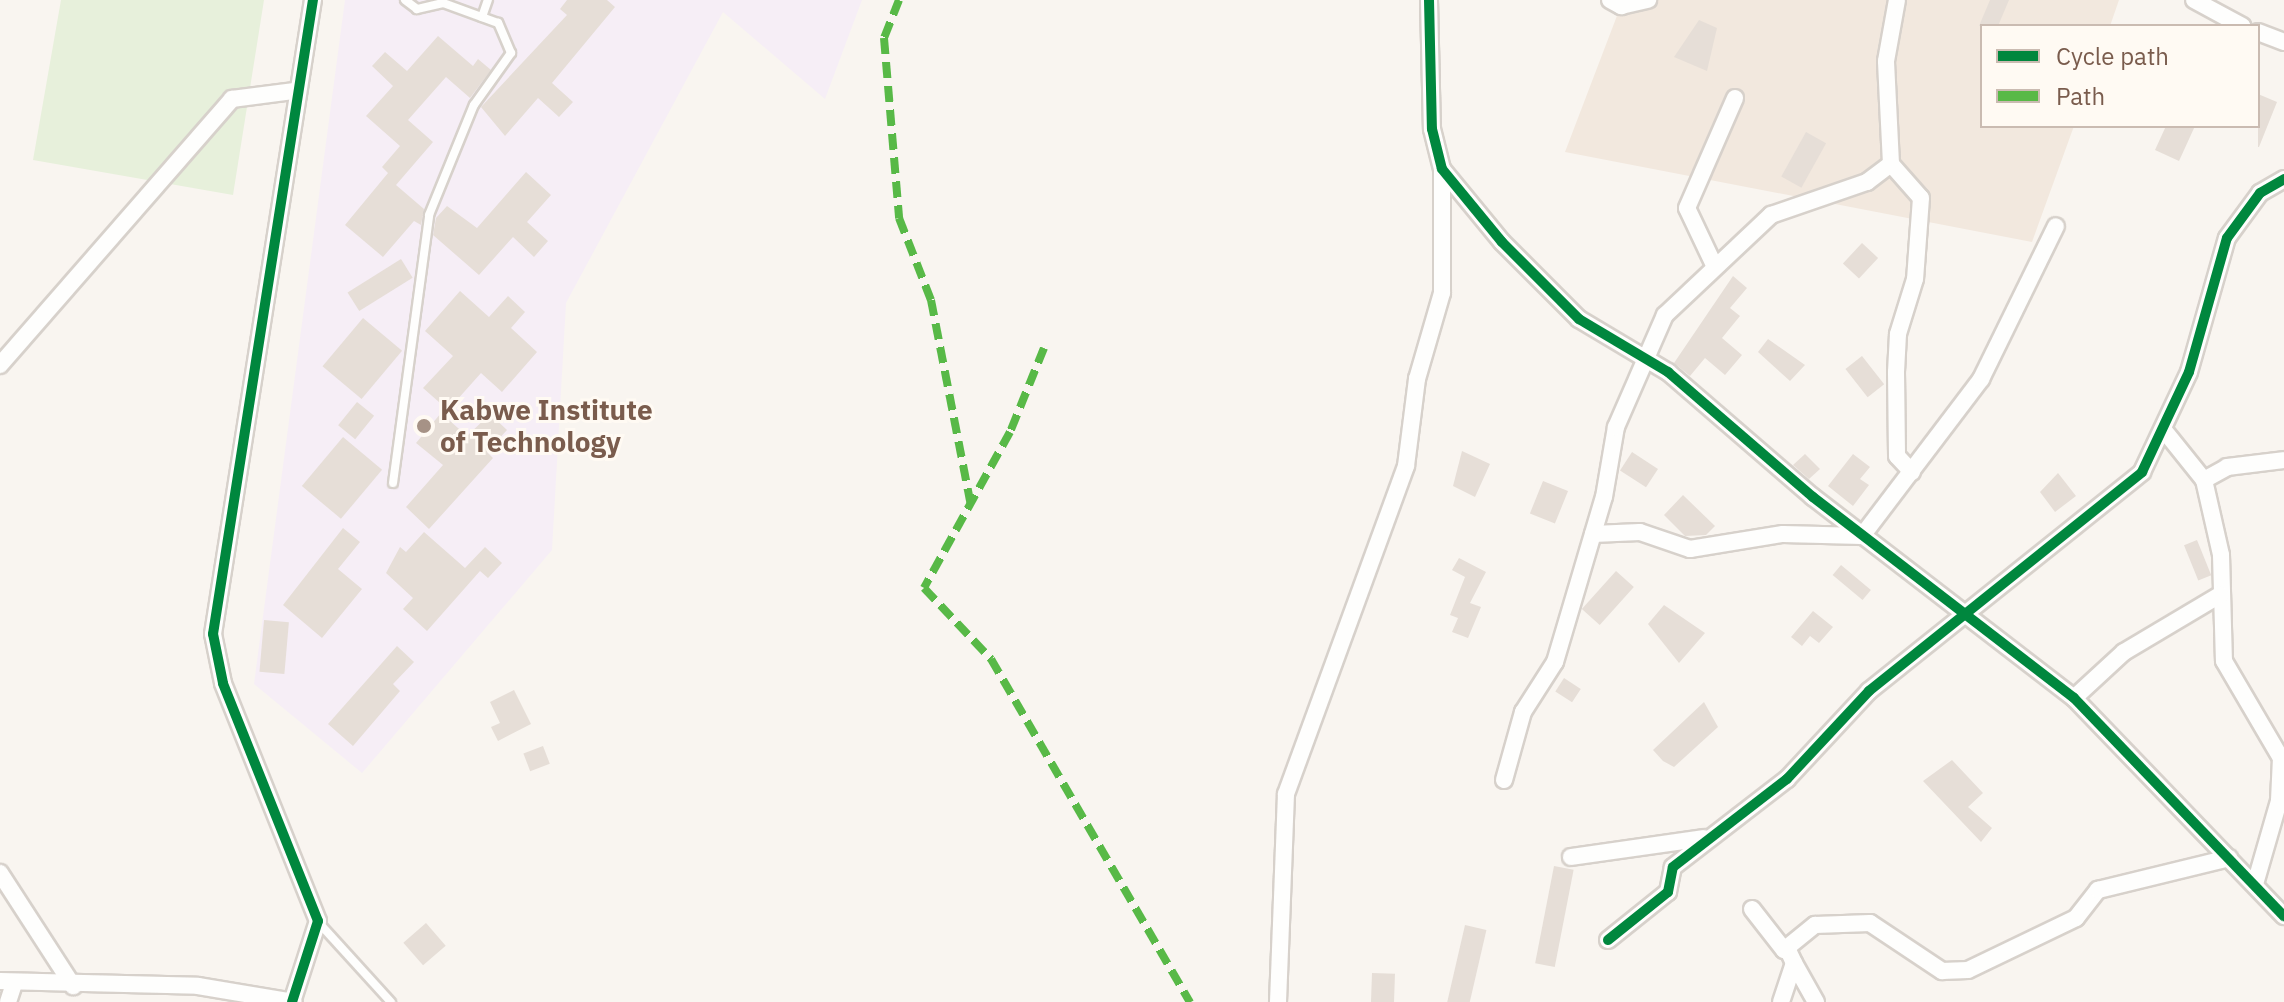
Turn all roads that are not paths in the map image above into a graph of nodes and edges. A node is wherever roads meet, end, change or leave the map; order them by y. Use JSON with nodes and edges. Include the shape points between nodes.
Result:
{"nodes":[{"id":1,"x":313,"y":0,"type":"edge"},
{"id":2,"x":405,"y":0,"type":"edge"},
{"id":3,"x":488,"y":0,"type":"edge"},
{"id":4,"x":1429,"y":0,"type":"edge"},
{"id":5,"x":1610,"y":0,"type":"edge"},
{"id":6,"x":1648,"y":0,"type":"edge"},
{"id":7,"x":1897,"y":0,"type":"edge"},
{"id":8,"x":2194,"y":0,"type":"edge"},
{"id":9,"x":482,"y":17,"type":"junction"},
{"id":10,"x":2238,"y":24,"type":"edge"},
{"id":11,"x":2260,"y":33,"type":"edge"},
{"id":12,"x":2284,"y":42,"type":"edge"},
{"id":13,"x":294,"y":91,"type":"junction"},
{"id":14,"x":1735,"y":98,"type":"dead end"},
{"id":15,"x":1891,"y":164,"type":"junction"},
{"id":16,"x":1442,"y":169,"type":"junction"},
{"id":17,"x":2284,"y":179,"type":"edge"},
{"id":18,"x":2056,"y":226,"type":"dead end"},
{"id":19,"x":1715,"y":267,"type":"junction"},
{"id":20,"x":1647,"y":358,"type":"junction"},
{"id":21,"x":0,"y":365,"type":"edge"},
{"id":22,"x":2163,"y":429,"type":"junction"},
{"id":23,"x":2284,"y":460,"type":"edge"},
{"id":24,"x":1912,"y":472,"type":"junction"},
{"id":25,"x":2204,"y":480,"type":"junction"},
{"id":26,"x":393,"y":483,"type":"dead end"},
{"id":27,"x":1593,"y":534,"type":"junction"},
{"id":28,"x":1862,"y":536,"type":"junction"},
{"id":29,"x":2220,"y":595,"type":"junction"},
{"id":30,"x":1960,"y":614,"type":"junction"},
{"id":31,"x":2074,"y":698,"type":"junction"},
{"id":32,"x":1504,"y":780,"type":"dead end"},
{"id":33,"x":1704,"y":838,"type":"junction"},
{"id":34,"x":1571,"y":857,"type":"dead end"},
{"id":35,"x":2229,"y":858,"type":"junction"},
{"id":36,"x":0,"y":873,"type":"edge"},
{"id":37,"x":2255,"y":884,"type":"junction"},
{"id":38,"x":1752,"y":909,"type":"dead end"},
{"id":39,"x":2284,"y":916,"type":"edge"},
{"id":40,"x":318,"y":921,"type":"junction"},
{"id":41,"x":1608,"y":940,"type":"dead end"},
{"id":42,"x":1790,"y":955,"type":"junction"},
{"id":43,"x":7,"y":983,"type":"edge"},
{"id":44,"x":73,"y":986,"type":"junction"},
{"id":45,"x":8,"y":1002,"type":"edge"},
{"id":46,"x":293,"y":1002,"type":"edge"},
{"id":47,"x":391,"y":1002,"type":"edge"},
{"id":48,"x":1278,"y":1002,"type":"edge"},
{"id":49,"x":1781,"y":1002,"type":"edge"},
{"id":50,"x":1816,"y":1002,"type":"edge"}],
"edges":[{"from":1,"to":13,"type":"street"},
{"from":2,"to":9,"type":"lane","via":[[417,9],[443,3]]},
{"from":3,"to":9,"type":"lane"},
{"from":4,"to":16,"type":"street","via":[[1432,129]]},
{"from":5,"to":6,"type":"street","via":[[1621,6]]},
{"from":7,"to":15,"type":"street","via":[[1886,61]]},
{"from":8,"to":10,"type":"street"},
{"from":9,"to":26,"type":"lane","via":[[498,23],[511,53],[474,105],[429,215]]},
{"from":11,"to":12,"type":"street"},
{"from":13,"to":21,"type":"street","via":[[232,99]]},
{"from":13,"to":40,"type":"street","via":[[213,634],[223,683]]},
{"from":14,"to":19,"type":"street","via":[[1687,208]]},
{"from":15,"to":19,"type":"street","via":[[1867,182],[1771,215]]},
{"from":15,"to":24,"type":"street","via":[[1921,198],[1915,279],[1900,322],[1896,372],[1897,456]]},
{"from":16,"to":20,"type":"street","via":[[1579,319]]},
{"from":16,"to":48,"type":"street","via":[[1442,293],[1417,379],[1406,466],[1286,794]]},
{"from":17,"to":22,"type":"street","via":[[2260,193],[2227,238],[2189,372]]},
{"from":18,"to":24,"type":"street","via":[[1981,379]]},
{"from":19,"to":20,"type":"street","via":[[1665,315]]},
{"from":20,"to":27,"type":"street","via":[[1616,427]]},
{"from":20,"to":28,"type":"street"},
{"from":22,"to":25,"type":"street"},
{"from":22,"to":30,"type":"street","via":[[2124,491]]},
{"from":23,"to":25,"type":"street","via":[[2227,467]]},
{"from":24,"to":28,"type":"street"},
{"from":25,"to":29,"type":"street","via":[[2216,516]]},
{"from":27,"to":28,"type":"street","via":[[1640,532],[1690,549],[1783,534]]},
{"from":27,"to":32,"type":"street","via":[[1555,662],[1523,712]]},
{"from":28,"to":30,"type":"street"},
{"from":29,"to":31,"type":"street","via":[[2158,628]]},
{"from":29,"to":37,"type":"street","via":[[2230,675],[2281,758],[2279,801]]},
{"from":30,"to":31,"type":"street"},
{"from":30,"to":33,"type":"street","via":[[1869,691],[1787,779]]},
{"from":31,"to":35,"type":"street"},
{"from":33,"to":34,"type":"street"},
{"from":33,"to":41,"type":"street","via":[[1673,867],[1668,892]]},
{"from":35,"to":37,"type":"street"},
{"from":35,"to":42,"type":"street","via":[[2098,890],[2076,918],[2018,952],[1968,970],[1942,971],[1870,923],[1815,925]]},
{"from":36,"to":44,"type":"street"},
{"from":37,"to":39,"type":"street"},
{"from":38,"to":42,"type":"street"},
{"from":40,"to":46,"type":"street"},
{"from":40,"to":47,"type":"lane"},
{"from":42,"to":49,"type":"street"},
{"from":42,"to":50,"type":"street"},
{"from":43,"to":44,"type":"street"},
{"from":43,"to":45,"type":"street"},
{"from":44,"to":46,"type":"street","via":[[198,986]]}]}
